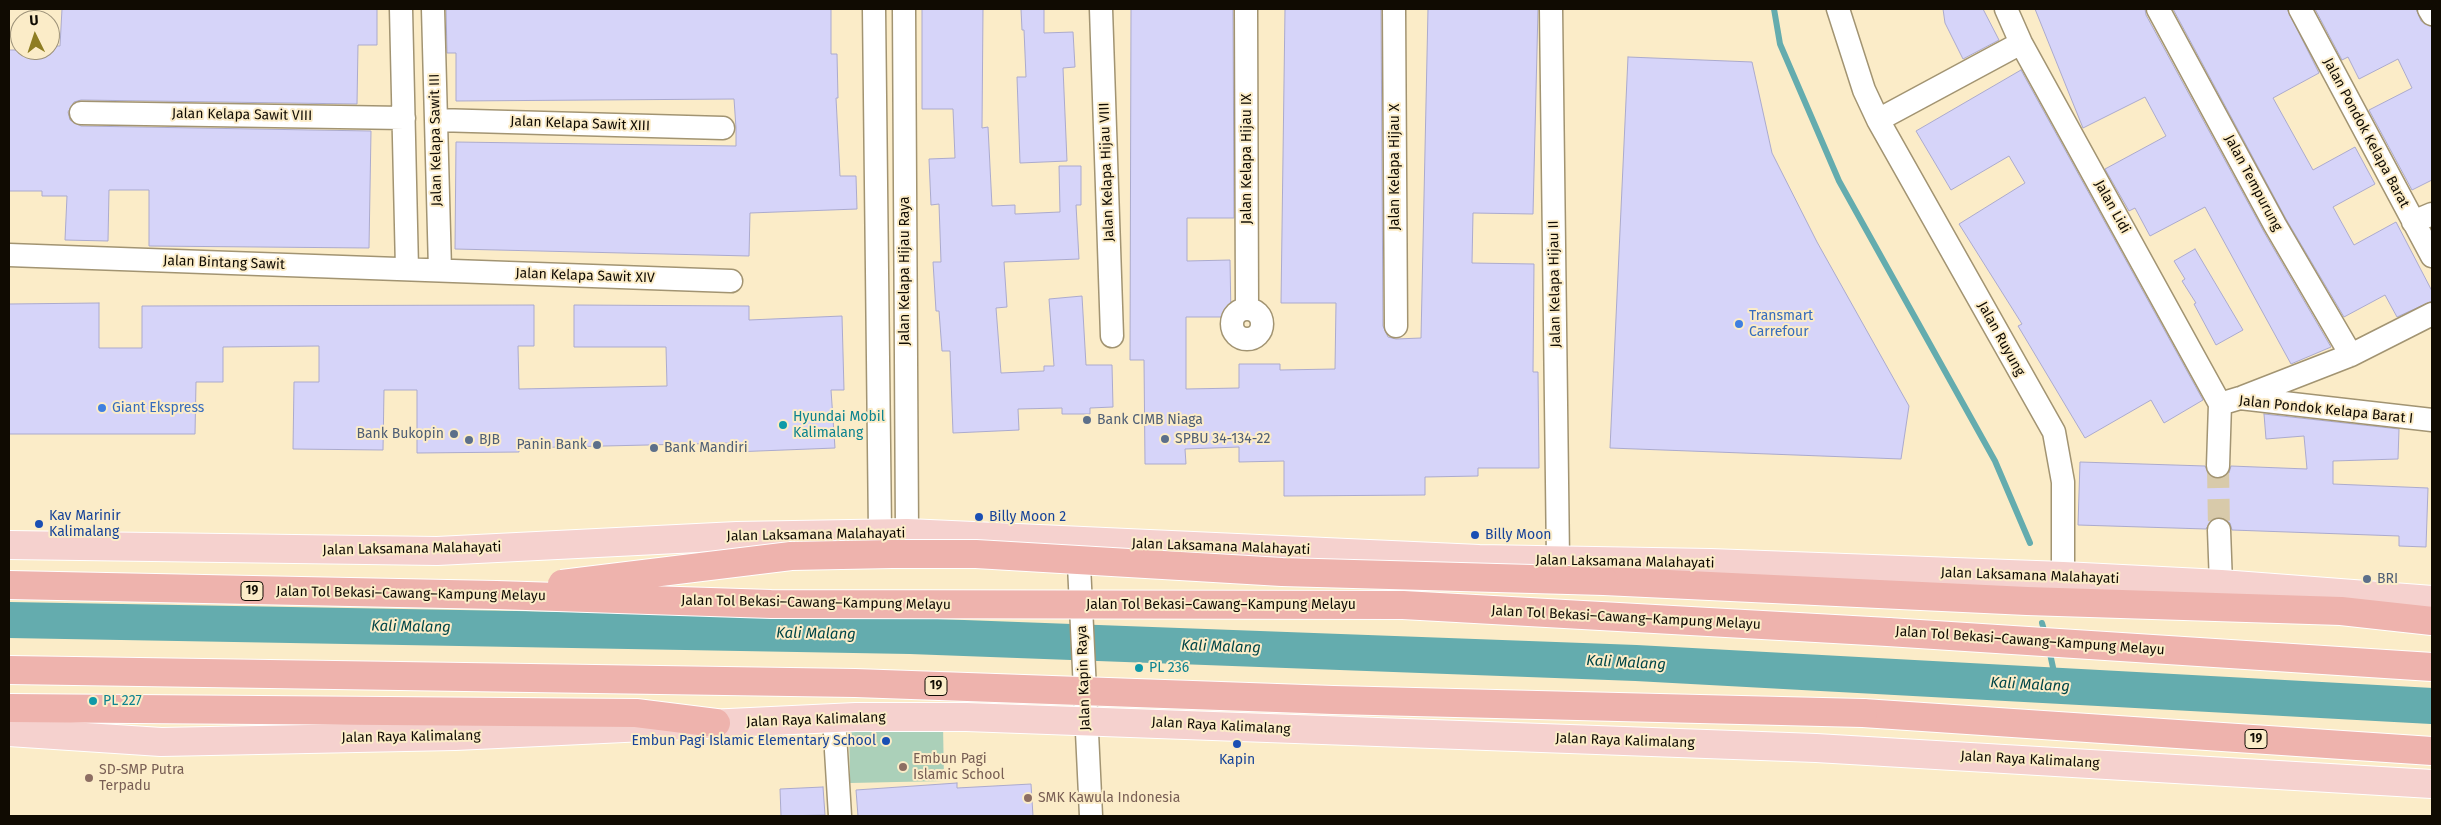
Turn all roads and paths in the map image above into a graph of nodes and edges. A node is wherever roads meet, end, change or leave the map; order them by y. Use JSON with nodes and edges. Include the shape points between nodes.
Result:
{"nodes":[{"id":1,"x":401,"y":9,"type":"edge"},
{"id":2,"x":433,"y":9,"type":"edge"},
{"id":3,"x":874,"y":9,"type":"edge"},
{"id":4,"x":904,"y":9,"type":"edge"},
{"id":5,"x":1101,"y":9,"type":"edge"},
{"id":6,"x":1246,"y":9,"type":"edge"},
{"id":7,"x":1394,"y":9,"type":"edge"},
{"id":8,"x":1551,"y":9,"type":"edge"},
{"id":9,"x":1838,"y":9,"type":"edge"},
{"id":10,"x":2006,"y":9,"type":"edge"},
{"id":11,"x":2158,"y":9,"type":"edge"},
{"id":12,"x":2300,"y":9,"type":"edge"},
{"id":13,"x":2429,"y":9,"type":"edge"},
{"id":14,"x":2432,"y":14,"type":"edge"},
{"id":15,"x":2021,"y":42,"type":"junction"},
{"id":16,"x":81,"y":113,"type":"dead end"},
{"id":17,"x":404,"y":118,"type":"junction"},
{"id":18,"x":436,"y":120,"type":"junction"},
{"id":19,"x":1878,"y":120,"type":"junction"},
{"id":20,"x":723,"y":128,"type":"dead end"},
{"id":21,"x":2423,"y":218,"type":"edge"},
{"id":22,"x":9,"y":255,"type":"edge"},
{"id":23,"x":2432,"y":256,"type":"edge"},
{"id":24,"x":408,"y":269,"type":"junction"},
{"id":25,"x":440,"y":270,"type":"junction"},
{"id":26,"x":731,"y":281,"type":"dead end"},
{"id":27,"x":1247,"y":309,"type":"dead end"},
{"id":28,"x":2432,"y":314,"type":"edge"},
{"id":29,"x":1396,"y":326,"type":"dead end"},
{"id":30,"x":1112,"y":336,"type":"dead end"},
{"id":31,"x":2351,"y":355,"type":"junction"},
{"id":32,"x":878,"y":371,"type":"junction"},
{"id":33,"x":906,"y":373,"type":"junction"},
{"id":34,"x":2230,"y":401,"type":"junction"},
{"id":35,"x":2432,"y":420,"type":"edge"},
{"id":36,"x":2218,"y":466,"type":"tunnel mouth"},
{"id":37,"x":2218,"y":530,"type":"tunnel mouth"},
{"id":38,"x":880,"y":532,"type":"junction"},
{"id":39,"x":907,"y":533,"type":"junction"},
{"id":40,"x":1078,"y":540,"type":"junction"},
{"id":41,"x":9,"y":545,"type":"edge"},
{"id":42,"x":1558,"y":560,"type":"junction"},
{"id":43,"x":2058,"y":576,"type":"junction"},
{"id":44,"x":2221,"y":584,"type":"junction"},
{"id":45,"x":9,"y":585,"type":"edge"},
{"id":46,"x":496,"y":595,"type":"junction"},
{"id":47,"x":2432,"y":600,"type":"edge"},
{"id":48,"x":2432,"y":621,"type":"edge"},
{"id":49,"x":2432,"y":667,"type":"edge"},
{"id":50,"x":9,"y":670,"type":"edge"},
{"id":51,"x":9,"y":708,"type":"edge"},
{"id":52,"x":834,"y":718,"type":"junction"},
{"id":53,"x":1085,"y":720,"type":"junction"},
{"id":54,"x":716,"y":723,"type":"junction"},
{"id":55,"x":9,"y":732,"type":"edge"},
{"id":56,"x":2432,"y":751,"type":"edge"},
{"id":57,"x":2432,"y":784,"type":"edge"},
{"id":58,"x":840,"y":816,"type":"edge"},
{"id":59,"x":1091,"y":816,"type":"edge"}],
"edges":[{"from":1,"to":17,"type":"street"},
{"from":2,"to":18,"type":"street","name":"Jalan Kelapa Sawit III"},
{"from":3,"to":32,"type":"street","name":"Jalan Kelapa Hijau Raya"},
{"from":4,"to":33,"type":"street","name":"Jalan Kelapa Hijau Raya"},
{"from":5,"to":30,"type":"street","name":"Jalan Kelapa Hijau VIII"},
{"from":6,"to":27,"type":"street","name":"Jalan Kelapa Hijau IX"},
{"from":7,"to":29,"type":"street","name":"Jalan Kelapa Hijau X"},
{"from":8,"to":42,"type":"street","name":"Jalan Kelapa Hijau II"},
{"from":9,"to":19,"type":"street","name":"Jalan Ruyung","via":[[1864,90]]},
{"from":10,"to":15,"type":"street","name":"Jalan Lidi"},
{"from":11,"to":31,"type":"street","name":"Jalan Tempurung","via":[[2275,226]]},
{"from":12,"to":21,"type":"street","name":"Jalan Pondok Kelapa Barat"},
{"from":13,"to":14,"type":"street"},
{"from":15,"to":19,"type":"street"},
{"from":15,"to":34,"type":"street","name":"Jalan Lidi"},
{"from":16,"to":17,"type":"street","name":"Jalan Kelapa Sawit VIII"},
{"from":17,"to":24,"type":"street"},
{"from":18,"to":20,"type":"street","name":"Jalan Kelapa Sawit XIII"},
{"from":18,"to":25,"type":"street","name":"Jalan Kelapa Sawit III"},
{"from":19,"to":43,"type":"street","name":"Jalan Ruyung","via":[[2054,432],[2063,482]]},
{"from":21,"to":23,"type":"street","name":"Jalan Pondok Kelapa Barat"},
{"from":22,"to":24,"type":"street","name":"Jalan Bintang Sawit"},
{"from":24,"to":25,"type":"street","name":"Jalan Bintang Sawit"},
{"from":25,"to":26,"type":"street","name":"Jalan Kelapa Sawit XIV"},
{"from":28,"to":31,"type":"street"},
{"from":31,"to":34,"type":"street"},
{"from":32,"to":33,"type":"street"},
{"from":32,"to":38,"type":"street","name":"Jalan Kelapa Hijau Raya"},
{"from":33,"to":39,"type":"street","name":"Jalan Kelapa Hijau Raya"},
{"from":34,"to":35,"type":"street","name":"Jalan Pondok Kelapa Barat I"},
{"from":34,"to":36,"type":"street"},
{"from":37,"to":44,"type":"street"},
{"from":38,"to":39,"type":"main road","name":"Jalan Laksamana Malahayati"},
{"from":38,"to":41,"type":"main road","name":"Jalan Laksamana Malahayati","via":[[438,551]]},
{"from":39,"to":40,"type":"main road","name":"Jalan Laksamana Malahayati"},
{"from":40,"to":42,"type":"main road","name":"Jalan Laksamana Malahayati"},
{"from":40,"to":53,"type":"street","name":"Jalan Kapin Raya"},
{"from":42,"to":43,"type":"main road","name":"Jalan Laksamana Malahayati"},
{"from":43,"to":44,"type":"main road","name":"Jalan Laksamana Malahayati"},
{"from":44,"to":47,"type":"main road","name":"Jalan Laksamana Malahayati"},
{"from":45,"to":46,"type":"highway","name":"Jalan Tol Bekasi–Cawang–Kampung Melayu","number":"19"},
{"from":46,"to":48,"type":"highway","bridge":true,"via":[[601,578],[791,556],[976,554],[1282,572],[1604,581],[2027,601],[2341,611]]},
{"from":46,"to":49,"type":"highway","name":"Jalan Tol Bekasi–Cawang–Kampung Melayu","number":"19","bridge":true,"via":[[780,604],[1403,605]]},
{"from":50,"to":56,"type":"highway","number":"19","bridge":true,"via":[[855,683],[1353,701],[1863,713]]},
{"from":51,"to":54,"type":"highway","via":[[636,713]]},
{"from":52,"to":53,"type":"main road","name":"Jalan Raya Kalimalang"},
{"from":52,"to":54,"type":"main road","name":"Jalan Raya Kalimalang"},
{"from":52,"to":58,"type":"street"},
{"from":53,"to":57,"type":"main road","name":"Jalan Raya Kalimalang","via":[[1816,748]]},
{"from":53,"to":59,"type":"street","name":"Jalan Kapin Raya"},
{"from":54,"to":55,"type":"main road","name":"Jalan Raya Kalimalang","via":[[455,736],[161,742]]}]}
